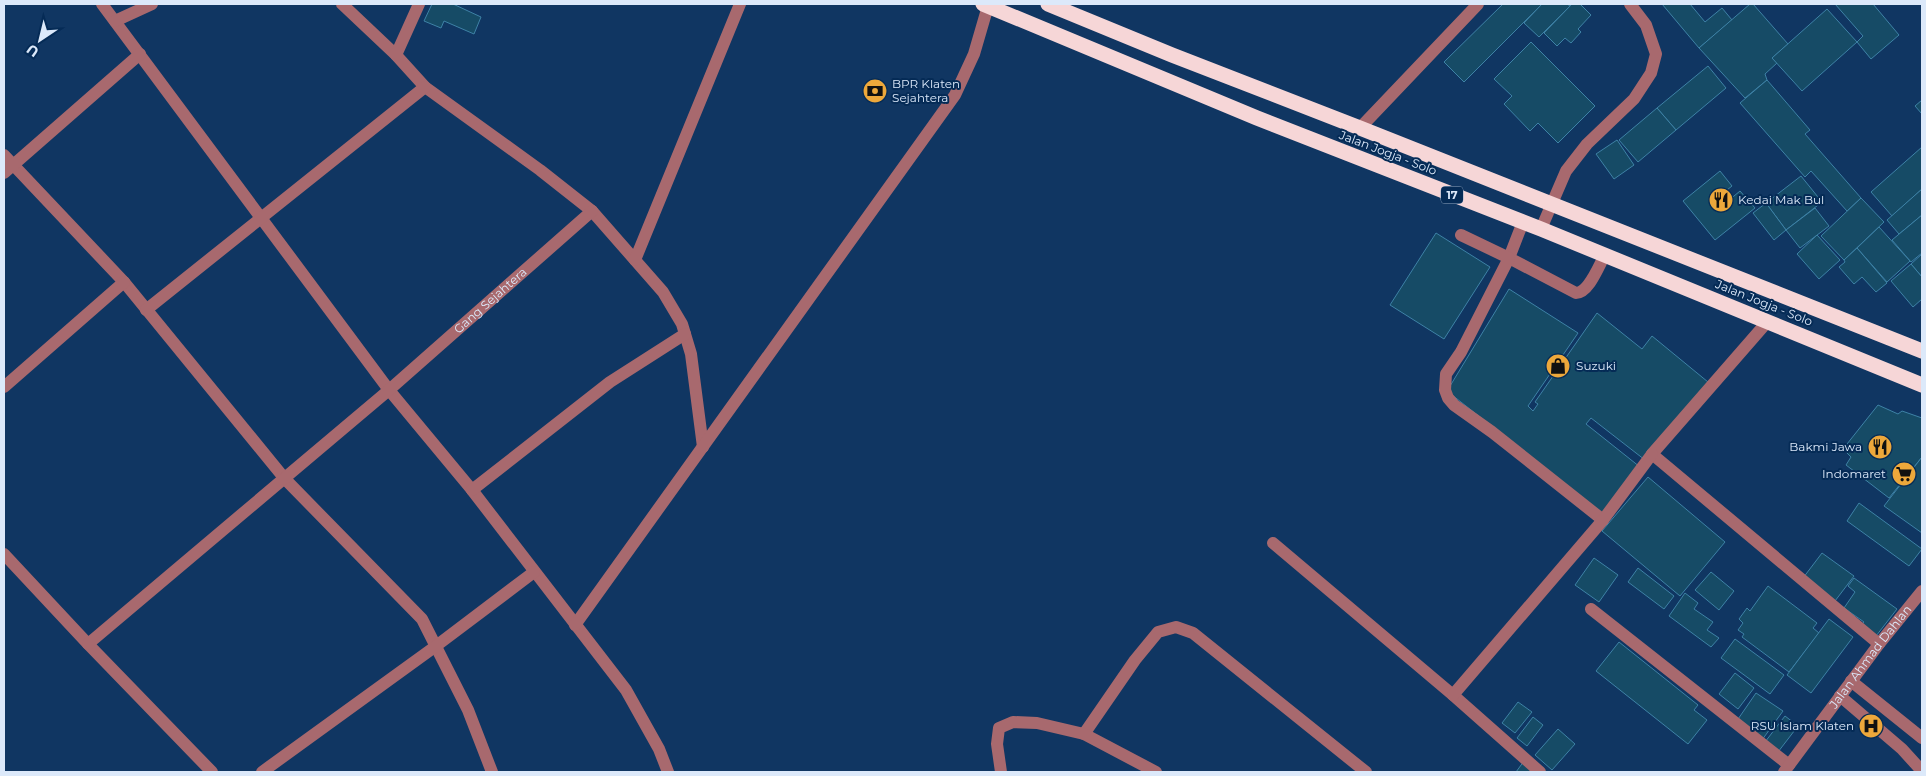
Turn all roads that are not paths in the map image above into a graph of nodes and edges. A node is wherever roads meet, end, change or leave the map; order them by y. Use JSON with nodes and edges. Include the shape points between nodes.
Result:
{"nodes":[{"id":1,"x":102,"y":4,"type":"edge"},
{"id":2,"x":152,"y":4,"type":"edge"},
{"id":3,"x":342,"y":4,"type":"edge"},
{"id":4,"x":419,"y":4,"type":"edge"},
{"id":5,"x":740,"y":4,"type":"edge"},
{"id":6,"x":1048,"y":4,"type":"edge"},
{"id":7,"x":1478,"y":4,"type":"edge"},
{"id":8,"x":1630,"y":4,"type":"edge"},
{"id":9,"x":985,"y":5,"type":"edge"},
{"id":10,"x":115,"y":22,"type":"junction"},
{"id":11,"x":140,"y":54,"type":"junction"},
{"id":12,"x":396,"y":55,"type":"junction"},
{"id":13,"x":425,"y":87,"type":"junction"},
{"id":14,"x":1360,"y":128,"type":"junction"},
{"id":15,"x":7,"y":164,"type":"edge"},
{"id":16,"x":1552,"y":204,"type":"junction"},
{"id":17,"x":592,"y":211,"type":"junction"},
{"id":18,"x":262,"y":218,"type":"junction"},
{"id":19,"x":1524,"y":222,"type":"junction"},
{"id":20,"x":1541,"y":229,"type":"junction"},
{"id":21,"x":1460,"y":235,"type":"dead end"},
{"id":22,"x":1604,"y":255,"type":"junction"},
{"id":23,"x":1509,"y":258,"type":"junction"},
{"id":24,"x":635,"y":260,"type":"junction"},
{"id":25,"x":124,"y":282,"type":"junction"},
{"id":26,"x":146,"y":310,"type":"junction"},
{"id":27,"x":1768,"y":321,"type":"junction"},
{"id":28,"x":684,"y":334,"type":"junction"},
{"id":29,"x":1922,"y":352,"type":"edge"},
{"id":30,"x":1922,"y":385,"type":"edge"},
{"id":31,"x":4,"y":386,"type":"edge"},
{"id":32,"x":389,"y":390,"type":"junction"},
{"id":33,"x":703,"y":447,"type":"junction"},
{"id":34,"x":1652,"y":454,"type":"junction"},
{"id":35,"x":285,"y":479,"type":"junction"},
{"id":36,"x":472,"y":490,"type":"junction"},
{"id":37,"x":1603,"y":520,"type":"junction"},
{"id":38,"x":1274,"y":543,"type":"dead end"},
{"id":39,"x":4,"y":554,"type":"edge"},
{"id":40,"x":534,"y":572,"type":"junction"},
{"id":41,"x":1922,"y":591,"type":"edge"},
{"id":42,"x":1591,"y":609,"type":"dead end"},
{"id":43,"x":575,"y":625,"type":"junction"},
{"id":44,"x":88,"y":644,"type":"junction"},
{"id":45,"x":1879,"y":644,"type":"junction"},
{"id":46,"x":436,"y":646,"type":"junction"},
{"id":47,"x":1851,"y":681,"type":"junction"},
{"id":48,"x":1453,"y":694,"type":"junction"},
{"id":49,"x":1840,"y":696,"type":"junction"},
{"id":50,"x":1084,"y":734,"type":"junction"},
{"id":51,"x":1922,"y":738,"type":"edge"},
{"id":52,"x":1786,"y":769,"type":"edge"},
{"id":53,"x":206,"y":770,"type":"edge"},
{"id":54,"x":1922,"y":771,"type":"edge"},
{"id":55,"x":262,"y":772,"type":"edge"},
{"id":56,"x":492,"y":772,"type":"edge"},
{"id":57,"x":668,"y":772,"type":"edge"},
{"id":58,"x":1001,"y":772,"type":"edge"},
{"id":59,"x":1156,"y":772,"type":"edge"},
{"id":60,"x":1366,"y":772,"type":"edge"},
{"id":61,"x":1540,"y":772,"type":"edge"}],
"edges":[{"from":1,"to":10,"type":"street"},
{"from":2,"to":10,"type":"street"},
{"from":3,"to":12,"type":"street"},
{"from":4,"to":12,"type":"street"},
{"from":5,"to":24,"type":"street"},
{"from":6,"to":14,"type":"highway","name":"Jalan Jogja - Solo","number":"17"},
{"from":7,"to":14,"type":"street"},
{"from":8,"to":16,"type":"street","via":[[1646,25],[1656,54],[1651,73],[1634,99],[1587,144],[1566,171]]},
{"from":9,"to":19,"type":"highway","name":"Jalan Jogja - Solo","number":"17","via":[[1257,118]]},
{"from":9,"to":33,"type":"street","via":[[974,54],[955,95]]},
{"from":10,"to":11,"type":"street"},
{"from":11,"to":15,"type":"street"},
{"from":11,"to":18,"type":"street"},
{"from":12,"to":13,"type":"street"},
{"from":13,"to":17,"type":"street"},
{"from":13,"to":18,"type":"street"},
{"from":14,"to":16,"type":"highway","name":"Jalan Jogja - Solo","number":"17"},
{"from":15,"to":25,"type":"street"},
{"from":16,"to":20,"type":"street"},
{"from":16,"to":29,"type":"highway","name":"Jalan Jogja - Solo","number":"17"},
{"from":17,"to":24,"type":"street"},
{"from":17,"to":32,"type":"street","name":"Gang Sejahtera"},
{"from":18,"to":26,"type":"street"},
{"from":18,"to":32,"type":"street"},
{"from":19,"to":20,"type":"highway","name":"Jalan Jogja - Solo","number":"17"},
{"from":19,"to":23,"type":"street"},
{"from":20,"to":22,"type":"highway","name":"Jalan Jogja - Solo","number":"17"},
{"from":21,"to":23,"type":"street"},
{"from":22,"to":23,"type":"street","via":[[1580,294]]},
{"from":22,"to":27,"type":"highway","name":"Jalan Jogja - Solo","number":"17"},
{"from":23,"to":37,"type":"street","via":[[1461,352],[1446,374],[1445,390],[1454,405]]},
{"from":24,"to":28,"type":"street","via":[[663,292],[682,324]]},
{"from":25,"to":26,"type":"street"},
{"from":25,"to":31,"type":"street"},
{"from":26,"to":35,"type":"street"},
{"from":27,"to":30,"type":"highway","name":"Jalan Jogja - Solo","number":"17"},
{"from":27,"to":34,"type":"street"},
{"from":28,"to":33,"type":"street","via":[[691,354]]},
{"from":28,"to":36,"type":"street","via":[[610,382]]},
{"from":32,"to":35,"type":"street","name":"Gang Sejahtera"},
{"from":32,"to":36,"type":"street"},
{"from":33,"to":43,"type":"street"},
{"from":34,"to":37,"type":"street"},
{"from":34,"to":45,"type":"street"},
{"from":35,"to":44,"type":"street","name":"Gang Sejahtera"},
{"from":35,"to":46,"type":"street","via":[[422,619]]},
{"from":36,"to":40,"type":"street"},
{"from":37,"to":48,"type":"street"},
{"from":38,"to":48,"type":"street"},
{"from":39,"to":44,"type":"street"},
{"from":40,"to":43,"type":"street"},
{"from":40,"to":46,"type":"street"},
{"from":41,"to":45,"type":"street","name":"Jalan Ahmad Dahlan"},
{"from":42,"to":52,"type":"street"},
{"from":43,"to":57,"type":"street","via":[[626,690]]},
{"from":44,"to":53,"type":"street"},
{"from":45,"to":47,"type":"street","name":"Jalan Ahmad Dahlan"},
{"from":46,"to":55,"type":"street"},
{"from":46,"to":56,"type":"street","via":[[468,710]]},
{"from":47,"to":49,"type":"street","name":"Jalan Ahmad Dahlan"},
{"from":47,"to":51,"type":"street"},
{"from":48,"to":61,"type":"street"},
{"from":49,"to":52,"type":"street","name":"Jalan Ahmad Dahlan"},
{"from":49,"to":54,"type":"street","via":[[1902,749]]},
{"from":50,"to":58,"type":"street","via":[[1037,723],[1013,722],[999,728],[997,744]]},
{"from":50,"to":59,"type":"street"},
{"from":50,"to":60,"type":"street","via":[[1158,632],[1176,628],[1193,633]]}]}
